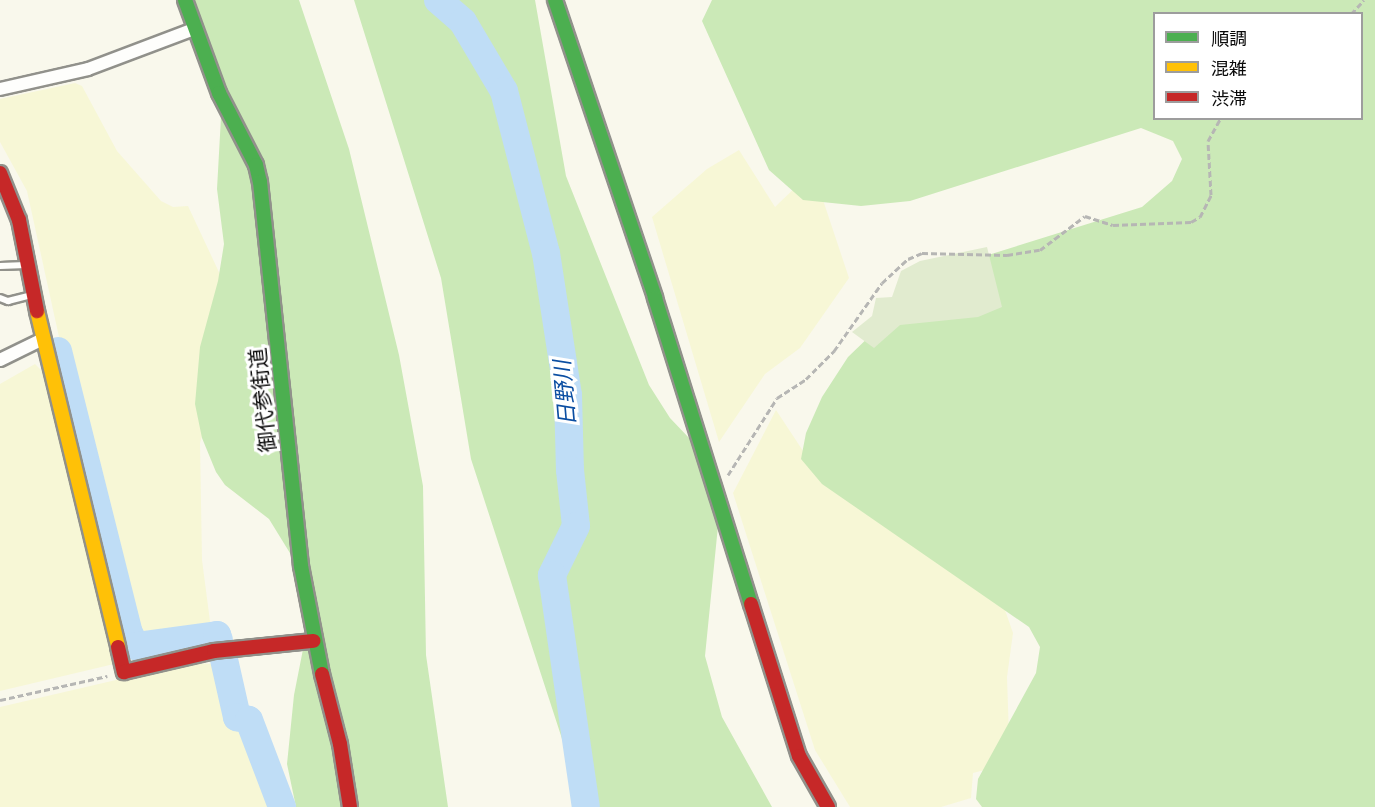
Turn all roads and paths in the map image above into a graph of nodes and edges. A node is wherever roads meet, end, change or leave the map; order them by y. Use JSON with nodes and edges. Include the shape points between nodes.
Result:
{"nodes":[{"id":1,"x":185,"y":0,"type":"edge"},
{"id":2,"x":555,"y":0,"type":"edge"},
{"id":3,"x":1364,"y":0,"type":"edge"},
{"id":4,"x":1353,"y":12,"type":"edge"},
{"id":5,"x":194,"y":29,"type":"junction"},
{"id":6,"x":0,"y":89,"type":"edge"},
{"id":7,"x":1220,"y":120,"type":"edge"},
{"id":8,"x":0,"y":173,"type":"edge"},
{"id":9,"x":27,"y":264,"type":"junction"},
{"id":10,"x":0,"y":266,"type":"edge"},
{"id":11,"x":33,"y":295,"type":"junction"},
{"id":12,"x":0,"y":298,"type":"edge"},
{"id":13,"x":43,"y":339,"type":"junction"},
{"id":14,"x":0,"y":360,"type":"edge"},
{"id":15,"x":716,"y":494,"type":"junction"},
{"id":16,"x":313,"y":641,"type":"junction"},
{"id":17,"x":124,"y":672,"type":"junction"},
{"id":18,"x":0,"y":700,"type":"edge"},
{"id":19,"x":350,"y":807,"type":"edge"},
{"id":20,"x":828,"y":807,"type":"edge"}],
"edges":[{"from":1,"to":5,"type":"street","name":"御代参街道"},
{"from":2,"to":15,"type":"street"},
{"from":3,"to":4,"type":"path"},
{"from":5,"to":6,"type":"street","via":[[88,69]]},
{"from":5,"to":16,"type":"street","name":"御代参街道","via":[[260,182]]},
{"from":7,"to":15,"type":"path","via":[[1208,141],[1211,195],[1200,217],[1191,222],[1113,225],[1085,216],[1040,250],[1007,255],[922,253],[908,259],[882,283],[834,351],[806,379],[777,398]]},
{"from":8,"to":9,"type":"street","via":[[13,199]]},
{"from":9,"to":10,"type":"lane"},
{"from":9,"to":11,"type":"street"},
{"from":11,"to":12,"type":"lane","via":[[8,301]]},
{"from":11,"to":13,"type":"street"},
{"from":13,"to":14,"type":"street"},
{"from":13,"to":17,"type":"street"},
{"from":15,"to":20,"type":"street","via":[[799,756]]},
{"from":16,"to":17,"type":"street","via":[[214,651]]},
{"from":16,"to":19,"type":"street","name":"御代参街道","via":[[340,744]]},
{"from":17,"to":18,"type":"path"}]}
